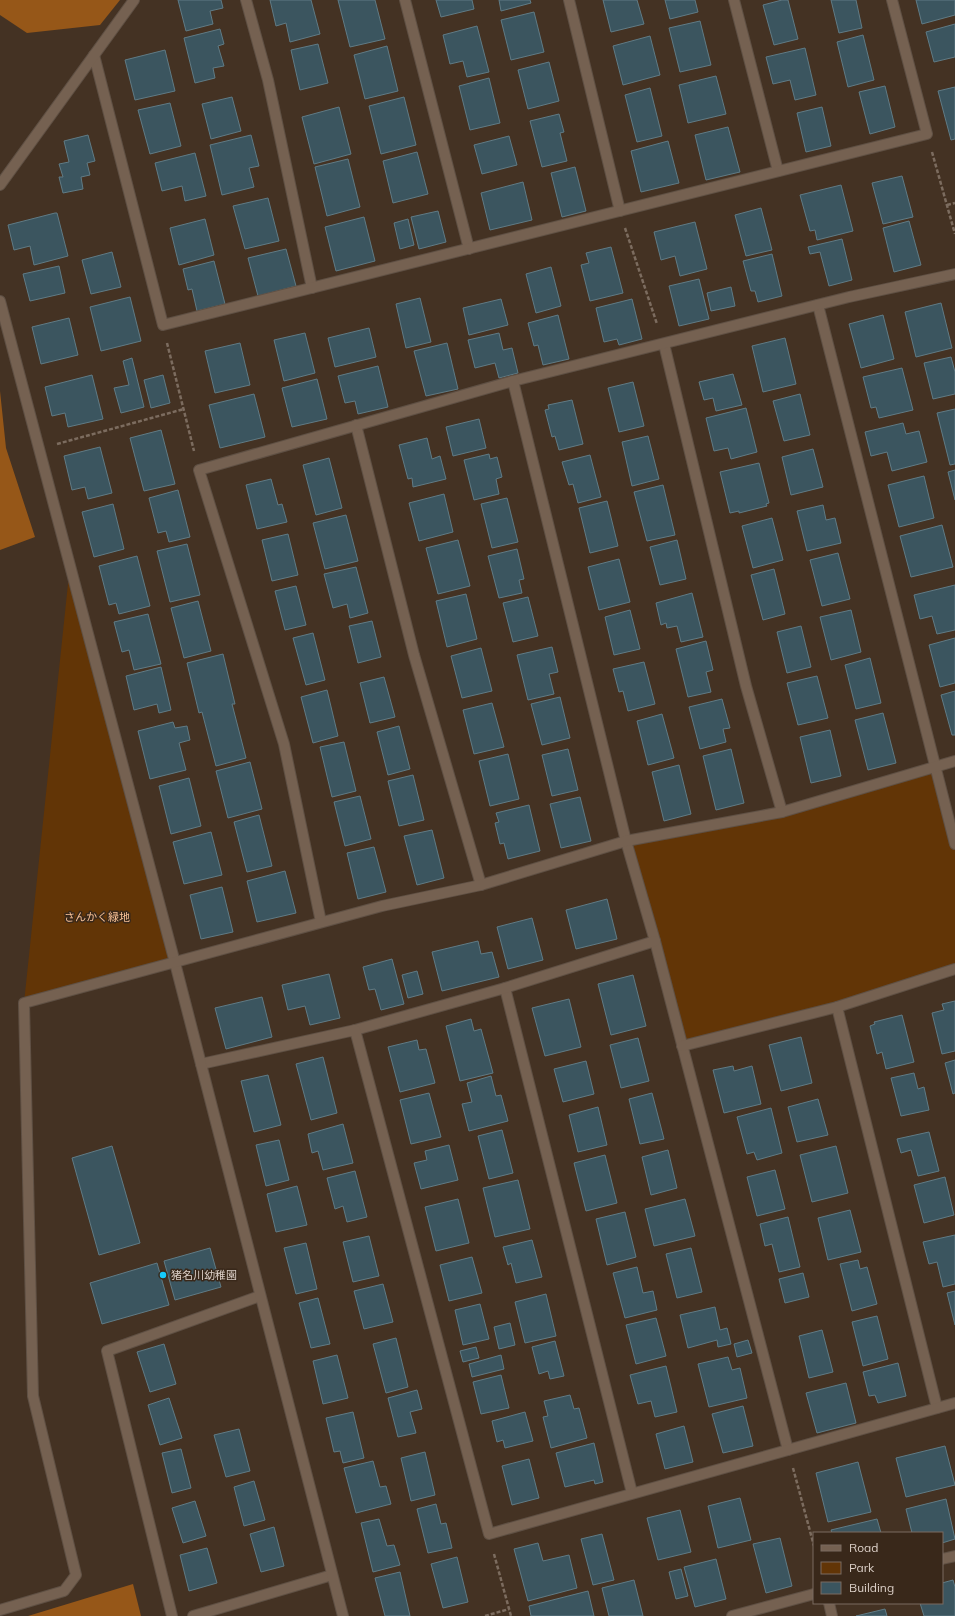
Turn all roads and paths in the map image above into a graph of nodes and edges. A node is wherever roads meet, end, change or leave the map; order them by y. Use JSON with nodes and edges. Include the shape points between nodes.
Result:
{"nodes":[{"id":1,"x":134,"y":0,"type":"edge"},
{"id":2,"x":246,"y":0,"type":"edge"},
{"id":3,"x":405,"y":0,"type":"edge"},
{"id":4,"x":569,"y":0,"type":"edge"},
{"id":5,"x":734,"y":0,"type":"edge"},
{"id":6,"x":892,"y":0,"type":"edge"},
{"id":7,"x":94,"y":55,"type":"junction"},
{"id":8,"x":927,"y":134,"type":"junction"},
{"id":9,"x":778,"y":171,"type":"junction"},
{"id":10,"x":0,"y":185,"type":"edge"},
{"id":11,"x":955,"y":202,"type":"edge"},
{"id":12,"x":947,"y":205,"type":"junction"},
{"id":13,"x":620,"y":211,"type":"junction"},
{"id":14,"x":955,"y":234,"type":"edge"},
{"id":15,"x":469,"y":249,"type":"junction"},
{"id":16,"x":955,"y":274,"type":"edge"},
{"id":17,"x":312,"y":288,"type":"junction"},
{"id":18,"x":0,"y":301,"type":"edge"},
{"id":19,"x":818,"y":305,"type":"junction"},
{"id":20,"x":163,"y":325,"type":"junction"},
{"id":21,"x":664,"y":344,"type":"junction"},
{"id":22,"x":513,"y":381,"type":"junction"},
{"id":23,"x":184,"y":409,"type":"junction"},
{"id":24,"x":356,"y":425,"type":"junction"},
{"id":25,"x":40,"y":449,"type":"junction"},
{"id":26,"x":199,"y":470,"type":"junction"},
{"id":27,"x":955,"y":761,"type":"edge"},
{"id":28,"x":935,"y":766,"type":"junction"},
{"id":29,"x":782,"y":812,"type":"junction"},
{"id":30,"x":626,"y":841,"type":"junction"},
{"id":31,"x":955,"y":844,"type":"edge"},
{"id":32,"x":481,"y":885,"type":"junction"},
{"id":33,"x":321,"y":922,"type":"junction"},
{"id":34,"x":654,"y":941,"type":"junction"},
{"id":35,"x":175,"y":962,"type":"junction"},
{"id":36,"x":955,"y":969,"type":"edge"},
{"id":37,"x":505,"y":988,"type":"junction"},
{"id":38,"x":837,"y":1007,"type":"junction"},
{"id":39,"x":355,"y":1030,"type":"junction"},
{"id":40,"x":682,"y":1046,"type":"junction"},
{"id":41,"x":201,"y":1064,"type":"junction"},
{"id":42,"x":260,"y":1296,"type":"junction"},
{"id":43,"x":955,"y":1403,"type":"edge"},
{"id":44,"x":937,"y":1408,"type":"junction"},
{"id":45,"x":788,"y":1450,"type":"junction"},
{"id":46,"x":632,"y":1494,"type":"junction"},
{"id":47,"x":489,"y":1534,"type":"junction"},
{"id":48,"x":813,"y":1542,"type":"edge"},
{"id":49,"x":955,"y":1556,"type":"edge"},
{"id":50,"x":943,"y":1559,"type":"edge"},
{"id":51,"x":332,"y":1575,"type":"junction"},
{"id":52,"x":813,"y":1594,"type":"edge"},
{"id":53,"x":829,"y":1604,"type":"edge"},
{"id":54,"x":0,"y":1610,"type":"edge"},
{"id":55,"x":509,"y":1610,"type":"junction"},
{"id":56,"x":172,"y":1616,"type":"edge"},
{"id":57,"x":193,"y":1616,"type":"edge"},
{"id":58,"x":343,"y":1616,"type":"edge"},
{"id":59,"x":484,"y":1616,"type":"edge"},
{"id":60,"x":511,"y":1616,"type":"edge"},
{"id":61,"x":732,"y":1616,"type":"edge"},
{"id":62,"x":832,"y":1616,"type":"edge"}],
"edges":[{"from":1,"to":7,"type":"street"},
{"from":2,"to":17,"type":"street","via":[[268,80]]},
{"from":3,"to":15,"type":"street"},
{"from":4,"to":13,"type":"street"},
{"from":5,"to":9,"type":"street"},
{"from":6,"to":8,"type":"street"},
{"from":7,"to":10,"type":"street"},
{"from":7,"to":20,"type":"street"},
{"from":8,"to":9,"type":"street"},
{"from":8,"to":12,"type":"path"},
{"from":9,"to":13,"type":"street"},
{"from":11,"to":12,"type":"path"},
{"from":12,"to":14,"type":"path"},
{"from":13,"to":15,"type":"street"},
{"from":13,"to":21,"type":"path"},
{"from":15,"to":17,"type":"street"},
{"from":16,"to":19,"type":"street"},
{"from":17,"to":20,"type":"street"},
{"from":18,"to":25,"type":"street"},
{"from":19,"to":21,"type":"street"},
{"from":19,"to":28,"type":"street"},
{"from":20,"to":23,"type":"path"},
{"from":21,"to":22,"type":"street"},
{"from":21,"to":29,"type":"street","via":[[746,686]]},
{"from":22,"to":24,"type":"street"},
{"from":22,"to":30,"type":"street"},
{"from":23,"to":25,"type":"path"},
{"from":23,"to":26,"type":"path"},
{"from":24,"to":26,"type":"street"},
{"from":24,"to":32,"type":"street","via":[[414,655]]},
{"from":25,"to":35,"type":"street"},
{"from":26,"to":33,"type":"street","via":[[284,744]]},
{"from":27,"to":28,"type":"street"},
{"from":28,"to":29,"type":"street"},
{"from":28,"to":31,"type":"street"},
{"from":29,"to":30,"type":"street"},
{"from":30,"to":32,"type":"street"},
{"from":30,"to":34,"type":"street"},
{"from":32,"to":33,"type":"street"},
{"from":33,"to":35,"type":"street"},
{"from":34,"to":37,"type":"street"},
{"from":34,"to":40,"type":"street"},
{"from":35,"to":41,"type":"street"},
{"from":35,"to":54,"type":"street","via":[[24,1004],[33,1396],[76,1575],[64,1592]]},
{"from":36,"to":38,"type":"street"},
{"from":37,"to":39,"type":"street"},
{"from":37,"to":46,"type":"street"},
{"from":38,"to":40,"type":"street"},
{"from":38,"to":44,"type":"street"},
{"from":39,"to":41,"type":"street"},
{"from":39,"to":47,"type":"street"},
{"from":40,"to":45,"type":"street"},
{"from":41,"to":42,"type":"street"},
{"from":42,"to":51,"type":"street"},
{"from":42,"to":56,"type":"street","via":[[107,1351]]},
{"from":43,"to":44,"type":"street"},
{"from":44,"to":45,"type":"street"},
{"from":45,"to":46,"type":"street"},
{"from":45,"to":48,"type":"path"},
{"from":46,"to":47,"type":"street"},
{"from":47,"to":55,"type":"path"},
{"from":49,"to":50,"type":"street"},
{"from":51,"to":57,"type":"street"},
{"from":51,"to":58,"type":"street"},
{"from":52,"to":61,"type":"street"},
{"from":53,"to":62,"type":"street"},
{"from":55,"to":59,"type":"path"},
{"from":55,"to":60,"type":"path"}]}
